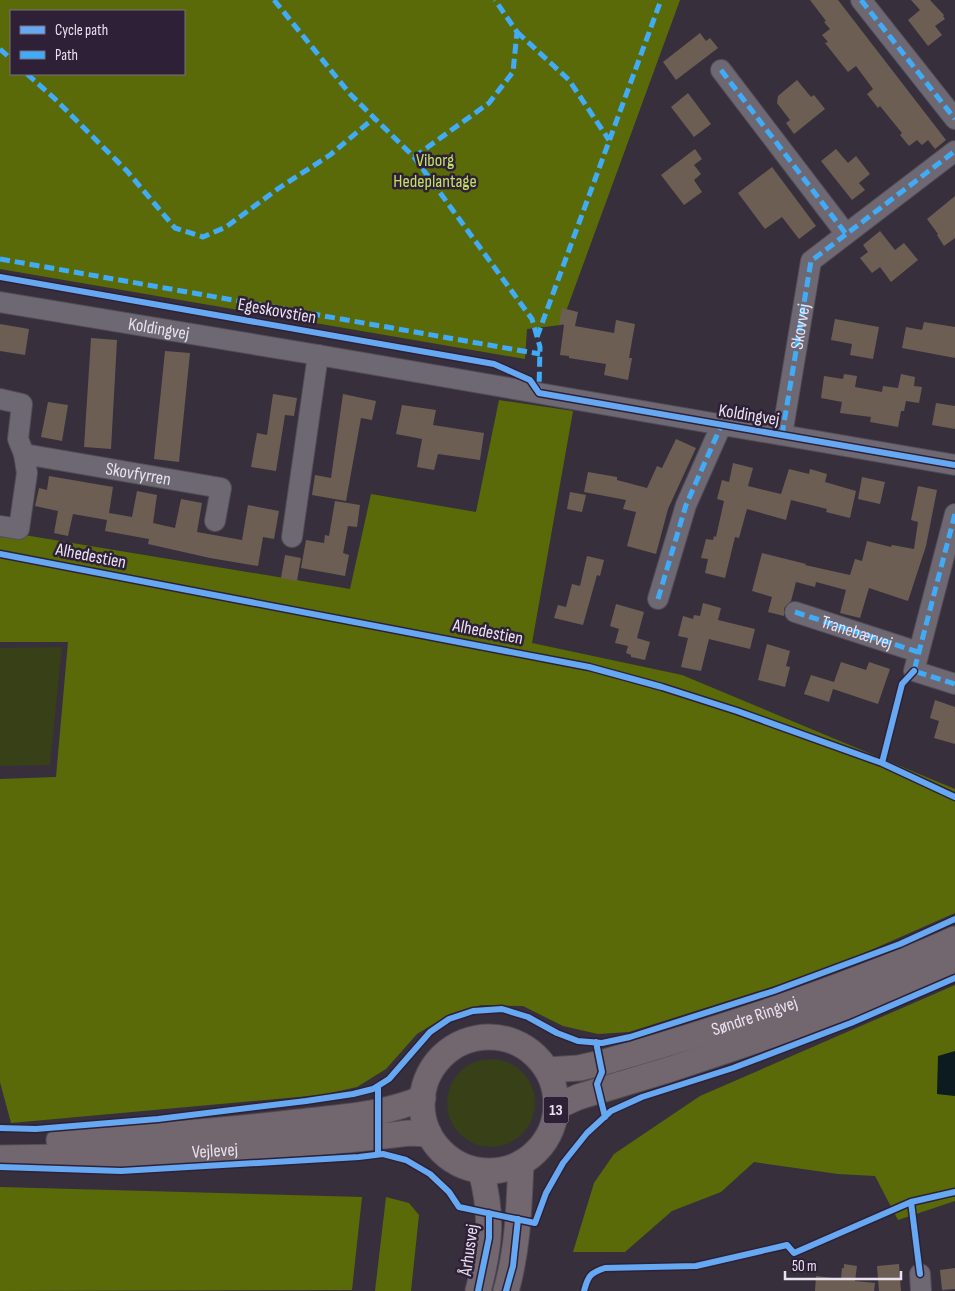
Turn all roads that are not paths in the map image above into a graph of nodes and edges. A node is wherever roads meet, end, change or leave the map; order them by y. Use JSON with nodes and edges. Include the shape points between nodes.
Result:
{"nodes":[{"id":1,"x":861,"y":0,"type":"edge"},
{"id":2,"x":721,"y":70,"type":"dead end"},
{"id":3,"x":955,"y":119,"type":"edge"},
{"id":4,"x":954,"y":154,"type":"edge"},
{"id":5,"x":846,"y":234,"type":"junction"},
{"id":6,"x":0,"y":302,"type":"edge"},
{"id":7,"x":318,"y":355,"type":"junction"},
{"id":8,"x":0,"y":399,"type":"edge"},
{"id":9,"x":721,"y":426,"type":"junction"},
{"id":10,"x":782,"y":435,"type":"junction"},
{"id":11,"x":24,"y":454,"type":"junction"},
{"id":12,"x":955,"y":465,"type":"edge"},
{"id":13,"x":955,"y":514,"type":"edge"},
{"id":14,"x":215,"y":521,"type":"dead end"},
{"id":15,"x":0,"y":526,"type":"edge"},
{"id":16,"x":292,"y":537,"type":"dead end"},
{"id":17,"x":658,"y":599,"type":"dead end"},
{"id":18,"x":795,"y":612,"type":"dead end"},
{"id":19,"x":918,"y":652,"type":"junction"},
{"id":20,"x":955,"y":684,"type":"edge"},
{"id":21,"x":955,"y":939,"type":"edge"},
{"id":22,"x":955,"y":961,"type":"edge"},
{"id":23,"x":548,"y":1070,"type":"junction"},
{"id":24,"x":423,"y":1098,"type":"junction"},
{"id":25,"x":556,"y":1107,"type":"junction"},
{"id":26,"x":430,"y":1134,"type":"junction"},
{"id":27,"x":0,"y":1142,"type":"edge"},
{"id":28,"x":0,"y":1158,"type":"edge"},
{"id":29,"x":521,"y":1163,"type":"junction"},
{"id":30,"x":481,"y":1171,"type":"junction"},
{"id":31,"x":478,"y":1291,"type":"edge"},
{"id":32,"x":506,"y":1291,"type":"edge"}],
"edges":[{"from":1,"to":3,"type":"street"},
{"from":2,"to":5,"type":"street"},
{"from":4,"to":5,"type":"street","name":"Skovvej"},
{"from":5,"to":10,"type":"street","name":"Skovvej","via":[[811,261]]},
{"from":6,"to":7,"type":"street","name":"Koldingvej"},
{"from":7,"to":9,"type":"street","name":"Koldingvej"},
{"from":7,"to":16,"type":"street"},
{"from":8,"to":11,"type":"street","via":[[22,404],[18,439]]},
{"from":9,"to":10,"type":"street","name":"Koldingvej"},
{"from":9,"to":17,"type":"street","name":"Koldingvej","via":[[686,505]]},
{"from":10,"to":12,"type":"street","name":"Koldingvej"},
{"from":11,"to":14,"type":"street","name":"Skovfyrren","via":[[221,488]]},
{"from":11,"to":15,"type":"street","via":[[27,473],[19,529]]},
{"from":13,"to":19,"type":"street"},
{"from":18,"to":19,"type":"street","name":"Tranebærvej"},
{"from":19,"to":20,"type":"street","via":[[914,671]]},
{"from":21,"to":23,"type":"main road","name":"Søndre Ringvej","number":"13","via":[[738,1022],[601,1063]]},
{"from":22,"to":25,"type":"main road","name":"Søndre Ringvej","number":"13","via":[[793,1028]]},
{"from":23,"to":24,"type":"main road","number":"13","via":[[526,1048],[513,1041],[482,1037],[454,1047],[442,1057],[432,1069]]},
{"from":23,"to":25,"type":"main road","number":"13"},
{"from":24,"to":26,"type":"main road","number":"13"},
{"from":24,"to":27,"type":"main road","name":"Vejlevej","via":[[405,1106],[378,1111],[270,1125],[104,1139]]},
{"from":25,"to":29,"type":"main road","number":"13","via":[[554,1124],[546,1140]]},
{"from":26,"to":28,"type":"main road","name":"Vejlevej","via":[[409,1133],[276,1148]]},
{"from":26,"to":30,"type":"main road","number":"13","via":[[450,1159]]},
{"from":29,"to":30,"type":"main road","number":"13","via":[[508,1169]]},
{"from":29,"to":32,"type":"main road","via":[[518,1233]]},
{"from":30,"to":31,"type":"main road","name":"Århusvej","via":[[490,1213],[489,1238]]}]}
